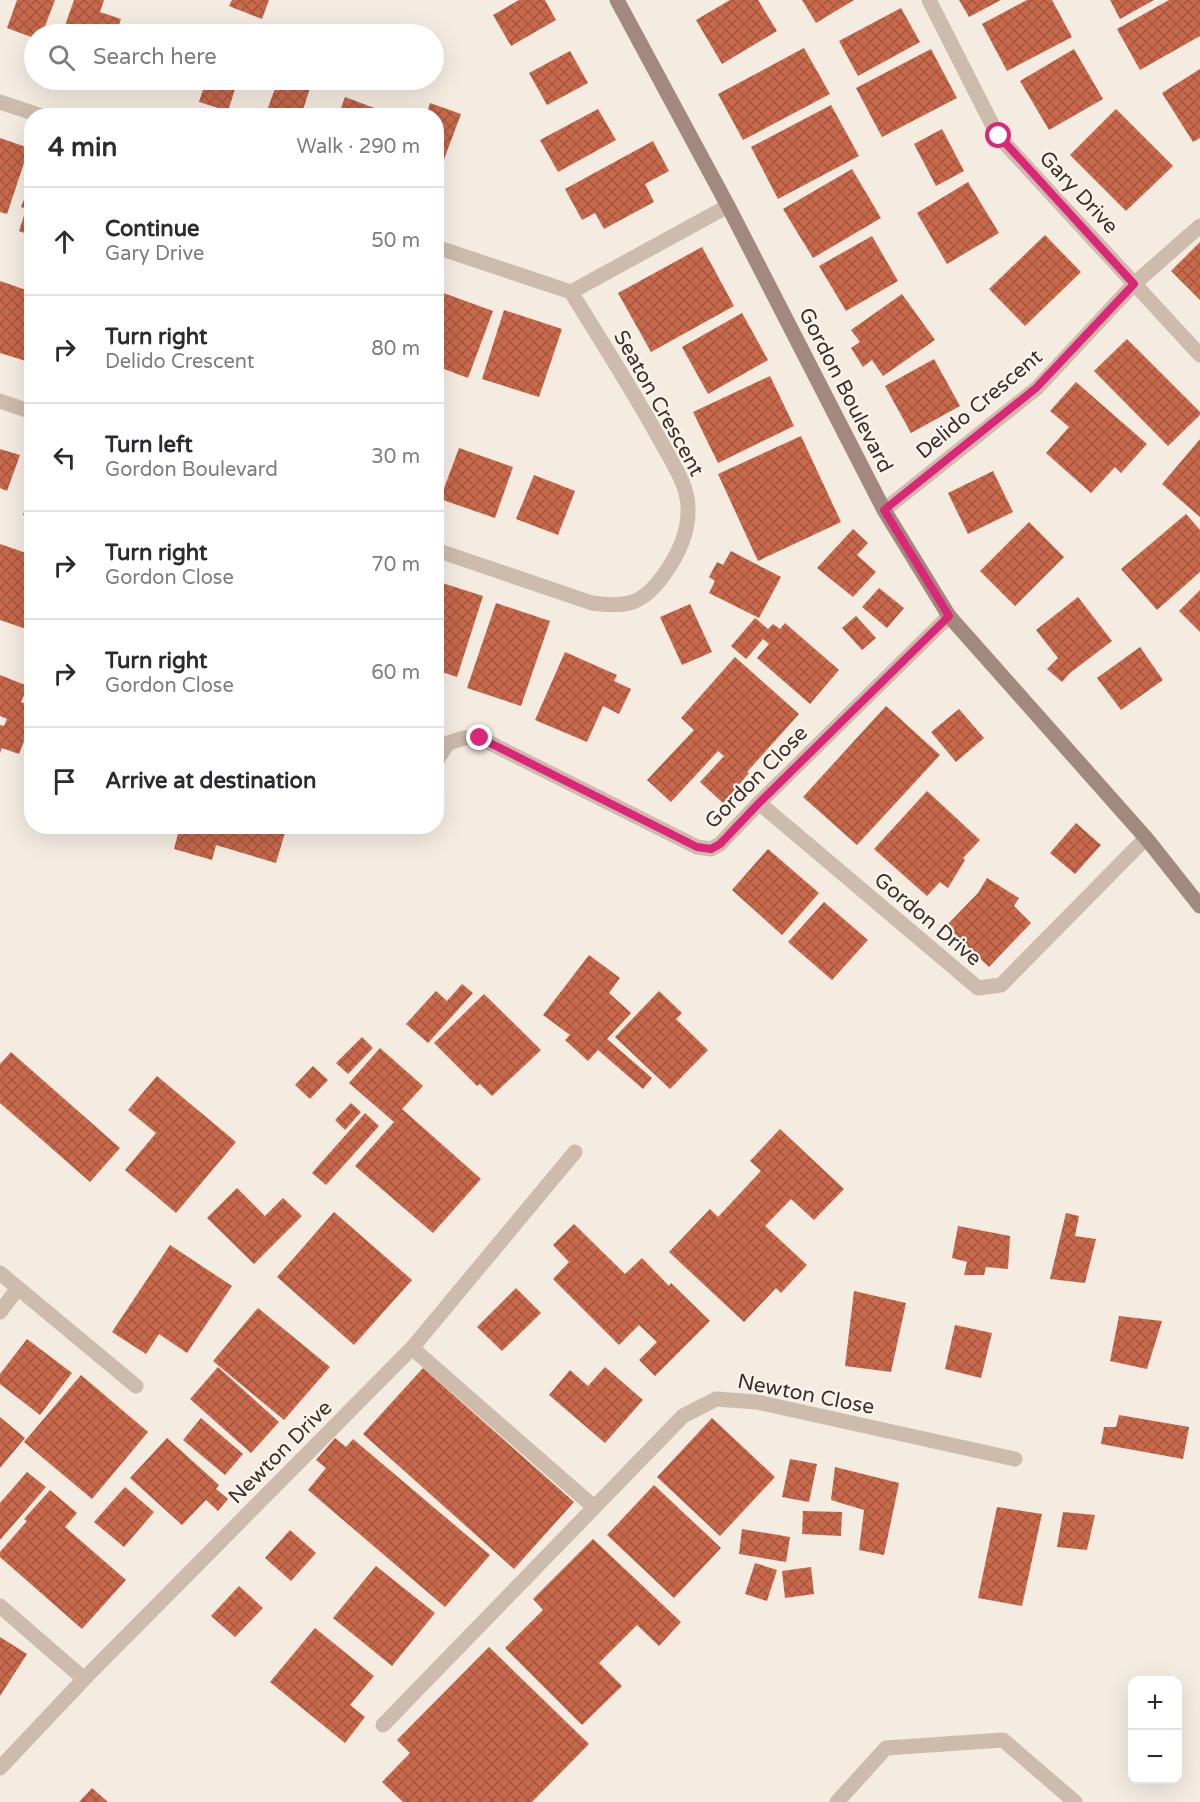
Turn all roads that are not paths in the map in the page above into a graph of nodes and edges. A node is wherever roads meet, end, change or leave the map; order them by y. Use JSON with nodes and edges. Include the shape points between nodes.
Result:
{"nodes":[{"id":1,"x":617,"y":0,"type":"edge"},
{"id":2,"x":929,"y":0,"type":"edge"},
{"id":3,"x":0,"y":102,"type":"edge"},
{"id":4,"x":24,"y":110,"type":"edge"},
{"id":5,"x":728,"y":206,"type":"junction"},
{"id":6,"x":1200,"y":226,"type":"edge"},
{"id":7,"x":444,"y":250,"type":"edge"},
{"id":8,"x":1134,"y":284,"type":"junction"},
{"id":9,"x":571,"y":292,"type":"junction"},
{"id":10,"x":1200,"y":355,"type":"edge"},
{"id":11,"x":0,"y":401,"type":"edge"},
{"id":12,"x":24,"y":409,"type":"edge"},
{"id":13,"x":884,"y":510,"type":"junction"},
{"id":14,"x":444,"y":553,"type":"edge"},
{"id":15,"x":949,"y":616,"type":"junction"},
{"id":16,"x":444,"y":749,"type":"edge"},
{"id":17,"x":759,"y":803,"type":"junction"},
{"id":18,"x":1146,"y":838,"type":"junction"},
{"id":19,"x":1200,"y":906,"type":"edge"},
{"id":20,"x":574,"y":1152,"type":"dead end"},
{"id":21,"x":0,"y":1273,"type":"edge"},
{"id":22,"x":18,"y":1288,"type":"junction"},
{"id":23,"x":0,"y":1312,"type":"edge"},
{"id":24,"x":412,"y":1348,"type":"junction"},
{"id":25,"x":136,"y":1386,"type":"dead end"},
{"id":26,"x":1014,"y":1459,"type":"dead end"},
{"id":27,"x":594,"y":1507,"type":"junction"},
{"id":28,"x":0,"y":1606,"type":"edge"},
{"id":29,"x":84,"y":1679,"type":"junction"},
{"id":30,"x":383,"y":1725,"type":"dead end"},
{"id":31,"x":0,"y":1768,"type":"edge"},
{"id":32,"x":837,"y":1802,"type":"edge"},
{"id":33,"x":1075,"y":1802,"type":"edge"}],
"edges":[{"from":1,"to":5,"type":"street","name":"Gordon Boulevard"},
{"from":2,"to":8,"type":"street","name":"Gary Drive","via":[[999,136]]},
{"from":3,"to":4,"type":"street"},
{"from":5,"to":9,"type":"street"},
{"from":5,"to":13,"type":"street","name":"Gordon Boulevard"},
{"from":6,"to":8,"type":"street","name":"Delido Crescent"},
{"from":7,"to":9,"type":"street"},
{"from":8,"to":10,"type":"street","name":"Gary Drive"},
{"from":8,"to":13,"type":"street","name":"Delido Crescent","via":[[1036,388]]},
{"from":9,"to":14,"type":"street","name":"Seaton Crescent","via":[[683,483],[688,508],[685,536],[670,567],[651,593],[633,603],[612,606],[592,603]]},
{"from":11,"to":12,"type":"street"},
{"from":13,"to":15,"type":"street","name":"Gordon Boulevard"},
{"from":15,"to":17,"type":"street","name":"Gordon Close"},
{"from":15,"to":18,"type":"street","name":"Gordon Boulevard"},
{"from":16,"to":17,"type":"street","name":"Gordon Close","via":[[448,743],[480,738],[697,847],[711,849],[720,844]]},
{"from":17,"to":18,"type":"street","name":"Gordon Drive","via":[[978,988],[1001,985]]},
{"from":18,"to":19,"type":"street","name":"Gordon Boulevard"},
{"from":20,"to":24,"type":"street","name":"Newton Drive"},
{"from":21,"to":22,"type":"street"},
{"from":22,"to":23,"type":"street"},
{"from":22,"to":25,"type":"street"},
{"from":24,"to":27,"type":"street"},
{"from":24,"to":29,"type":"street","name":"Newton Drive"},
{"from":26,"to":27,"type":"street","name":"Newton Close","via":[[757,1402],[716,1399],[682,1416]]},
{"from":27,"to":30,"type":"street","name":"Newton Close"},
{"from":28,"to":29,"type":"street"},
{"from":29,"to":31,"type":"street","name":"Newton Drive"},
{"from":32,"to":33,"type":"street","via":[[886,1748],[1003,1740]]}]}
